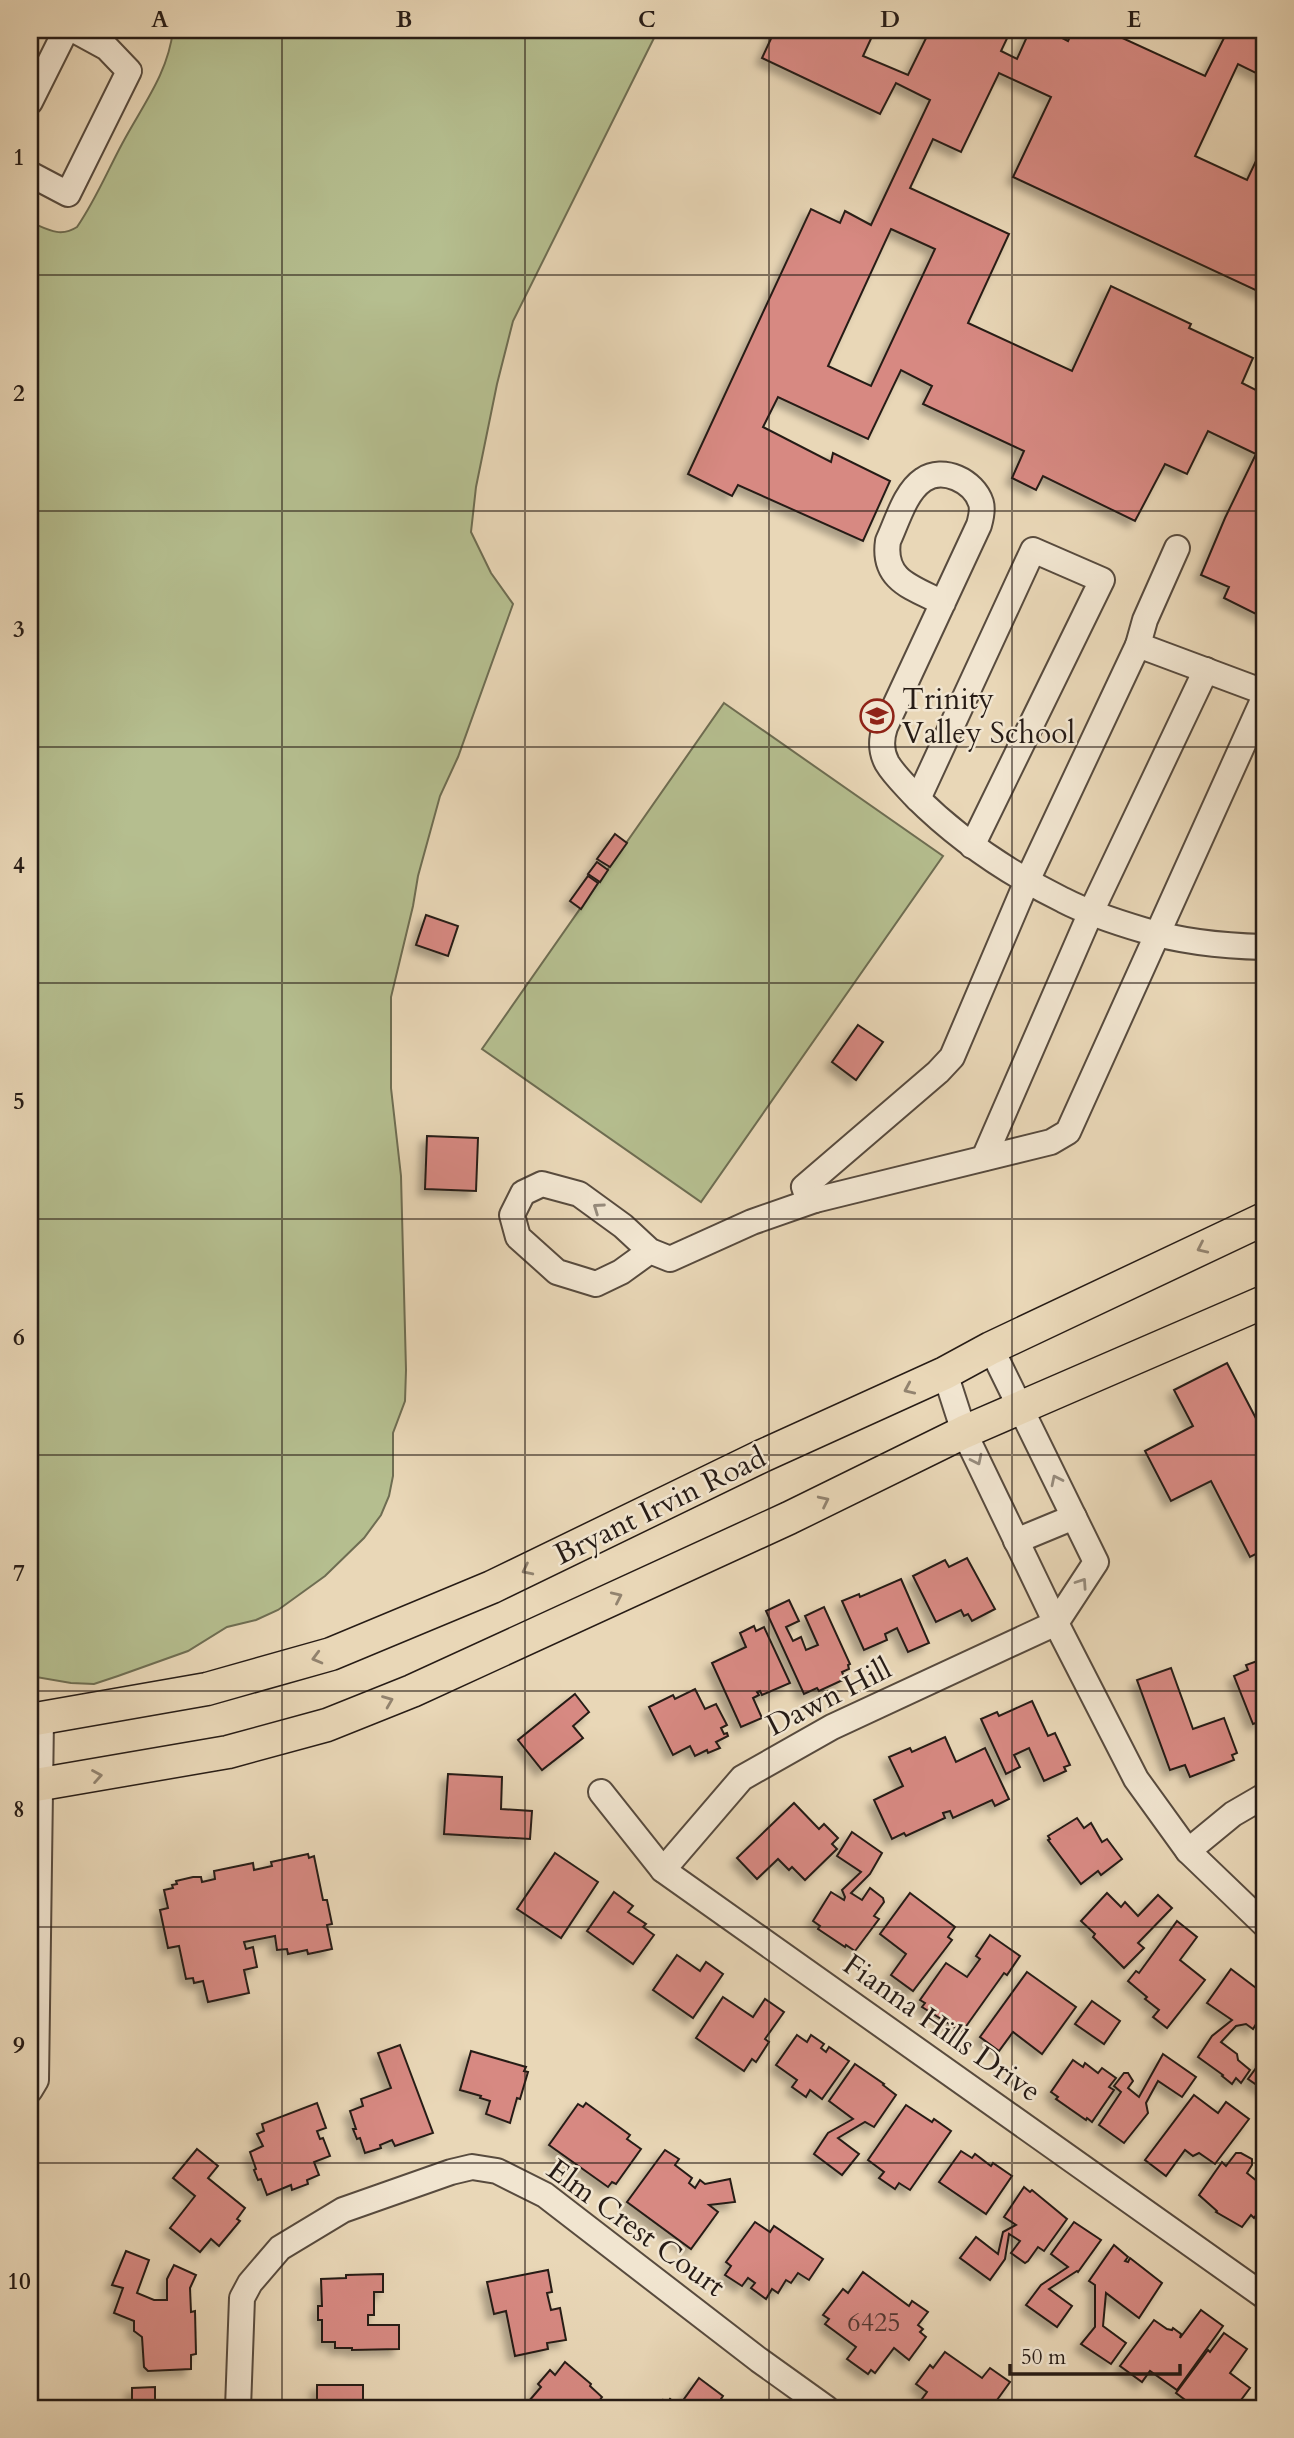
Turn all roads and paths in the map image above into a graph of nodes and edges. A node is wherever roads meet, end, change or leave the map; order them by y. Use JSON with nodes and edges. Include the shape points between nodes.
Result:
{"nodes":[{"id":1,"x":66,"y":30,"type":"edge"},
{"id":2,"x":74,"y":30,"type":"edge"},
{"id":3,"x":30,"y":102,"type":"edge"},
{"id":4,"x":30,"y":174,"type":"edge"},
{"id":5,"x":1177,"y":548,"type":"dead end"},
{"id":6,"x":943,"y":603,"type":"junction"},
{"id":7,"x":1138,"y":645,"type":"junction"},
{"id":8,"x":1206,"y":670,"type":"junction"},
{"id":9,"x":1264,"y":692,"type":"edge"},
{"id":10,"x":1264,"y":698,"type":"edge"},
{"id":11,"x":918,"y":799,"type":"junction"},
{"id":12,"x":972,"y":846,"type":"junction"},
{"id":13,"x":1027,"y":881,"type":"junction"},
{"id":14,"x":1091,"y":912,"type":"junction"},
{"id":15,"x":1159,"y":934,"type":"junction"},
{"id":16,"x":1264,"y":947,"type":"edge"},
{"id":17,"x":984,"y":1158,"type":"junction"},
{"id":18,"x":815,"y":1200,"type":"junction"},
{"id":19,"x":1264,"y":1219,"type":"edge"},
{"id":20,"x":650,"y":1251,"type":"junction"},
{"id":21,"x":1264,"y":1302,"type":"edge"},
{"id":22,"x":991,"y":1348,"type":"junction"},
{"id":23,"x":945,"y":1373,"type":"junction"},
{"id":24,"x":1020,"y":1408,"type":"junction"},
{"id":25,"x":964,"y":1432,"type":"junction"},
{"id":26,"x":1074,"y":1517,"type":"junction"},
{"id":27,"x":1016,"y":1541,"type":"junction"},
{"id":28,"x":1056,"y":1623,"type":"junction"},
{"id":29,"x":36,"y":1719,"type":"edge"},
{"id":30,"x":36,"y":1786,"type":"edge"},
{"id":31,"x":601,"y":1792,"type":"dead end"},
{"id":32,"x":1264,"y":1796,"type":"edge"},
{"id":33,"x":1188,"y":1851,"type":"junction"},
{"id":34,"x":663,"y":1870,"type":"junction"},
{"id":35,"x":1264,"y":1924,"type":"edge"},
{"id":36,"x":30,"y":2090,"type":"edge"},
{"id":37,"x":1264,"y":2296,"type":"edge"},
{"id":38,"x":238,"y":2408,"type":"edge"},
{"id":39,"x":826,"y":2408,"type":"edge"}],
"edges":[{"from":1,"to":3,"type":"street"},
{"from":2,"to":4,"type":"street","via":[[107,48],[128,71],[68,194]]},
{"from":5,"to":7,"type":"street"},
{"from":6,"to":6,"type":"street","via":[[982,513],[970,486],[940,474],[913,489],[887,550],[888,563],[903,583]]},
{"from":6,"to":11,"type":"street","via":[[883,734],[888,764]]},
{"from":7,"to":8,"type":"street"},
{"from":7,"to":13,"type":"street"},
{"from":8,"to":9,"type":"street"},
{"from":8,"to":14,"type":"street"},
{"from":10,"to":15,"type":"street"},
{"from":11,"to":12,"type":"street"},
{"from":11,"to":12,"type":"street","via":[[1033,550],[1102,580]]},
{"from":12,"to":13,"type":"street"},
{"from":13,"to":14,"type":"street"},
{"from":13,"to":18,"type":"street","via":[[953,1057],[804,1187]]},
{"from":14,"to":15,"type":"street"},
{"from":14,"to":17,"type":"street"},
{"from":15,"to":16,"type":"street"},
{"from":15,"to":17,"type":"street","via":[[1068,1132],[1051,1142]]},
{"from":17,"to":18,"type":"street"},
{"from":18,"to":20,"type":"street","via":[[670,1259]]},
{"from":19,"to":22,"type":"main road","name":"Bryant Irvin Road","one_way":true},
{"from":20,"to":20,"type":"street","one_way":true,"via":[[579,1194],[542,1184],[523,1193],[512,1215],[518,1237],[557,1272],[596,1284]]},
{"from":21,"to":24,"type":"main road","name":"Bryant Irvin Road"},
{"from":22,"to":23,"type":"main road","name":"Bryant Irvin Road"},
{"from":22,"to":24,"type":"street"},
{"from":23,"to":25,"type":"street"},
{"from":23,"to":29,"type":"main road","name":"Bryant Irvin Road","one_way":true,"via":[[492,1587],[331,1654],[207,1689]]},
{"from":24,"to":25,"type":"main road","name":"Bryant Irvin Road"},
{"from":26,"to":24,"type":"street","one_way":true},
{"from":25,"to":27,"type":"street","one_way":true},
{"from":30,"to":25,"type":"main road","name":"Bryant Irvin Road","one_way":true,"via":[[228,1752],[327,1725],[412,1691],[739,1541]]},
{"from":26,"to":27,"type":"street"},
{"from":28,"to":26,"type":"street","one_way":true,"via":[[1096,1562]]},
{"from":27,"to":28,"type":"street"},
{"from":28,"to":33,"type":"street","via":[[1136,1779]]},
{"from":28,"to":34,"type":"street","name":"Dawn Hill","via":[[832,1727],[742,1778]]},
{"from":29,"to":30,"type":"street"},
{"from":30,"to":36,"type":"street","via":[[36,2080]]},
{"from":31,"to":34,"type":"street","name":"Fianna Hills Drive"},
{"from":32,"to":33,"type":"street","via":[[1233,1814]]},
{"from":33,"to":35,"type":"street"},
{"from":34,"to":37,"type":"street","name":"Fianna Hills Drive"},
{"from":38,"to":39,"type":"street","name":"Elm Crest Court","via":[[242,2298],[280,2248],[344,2210],[472,2167],[498,2171],[545,2195]]}]}
